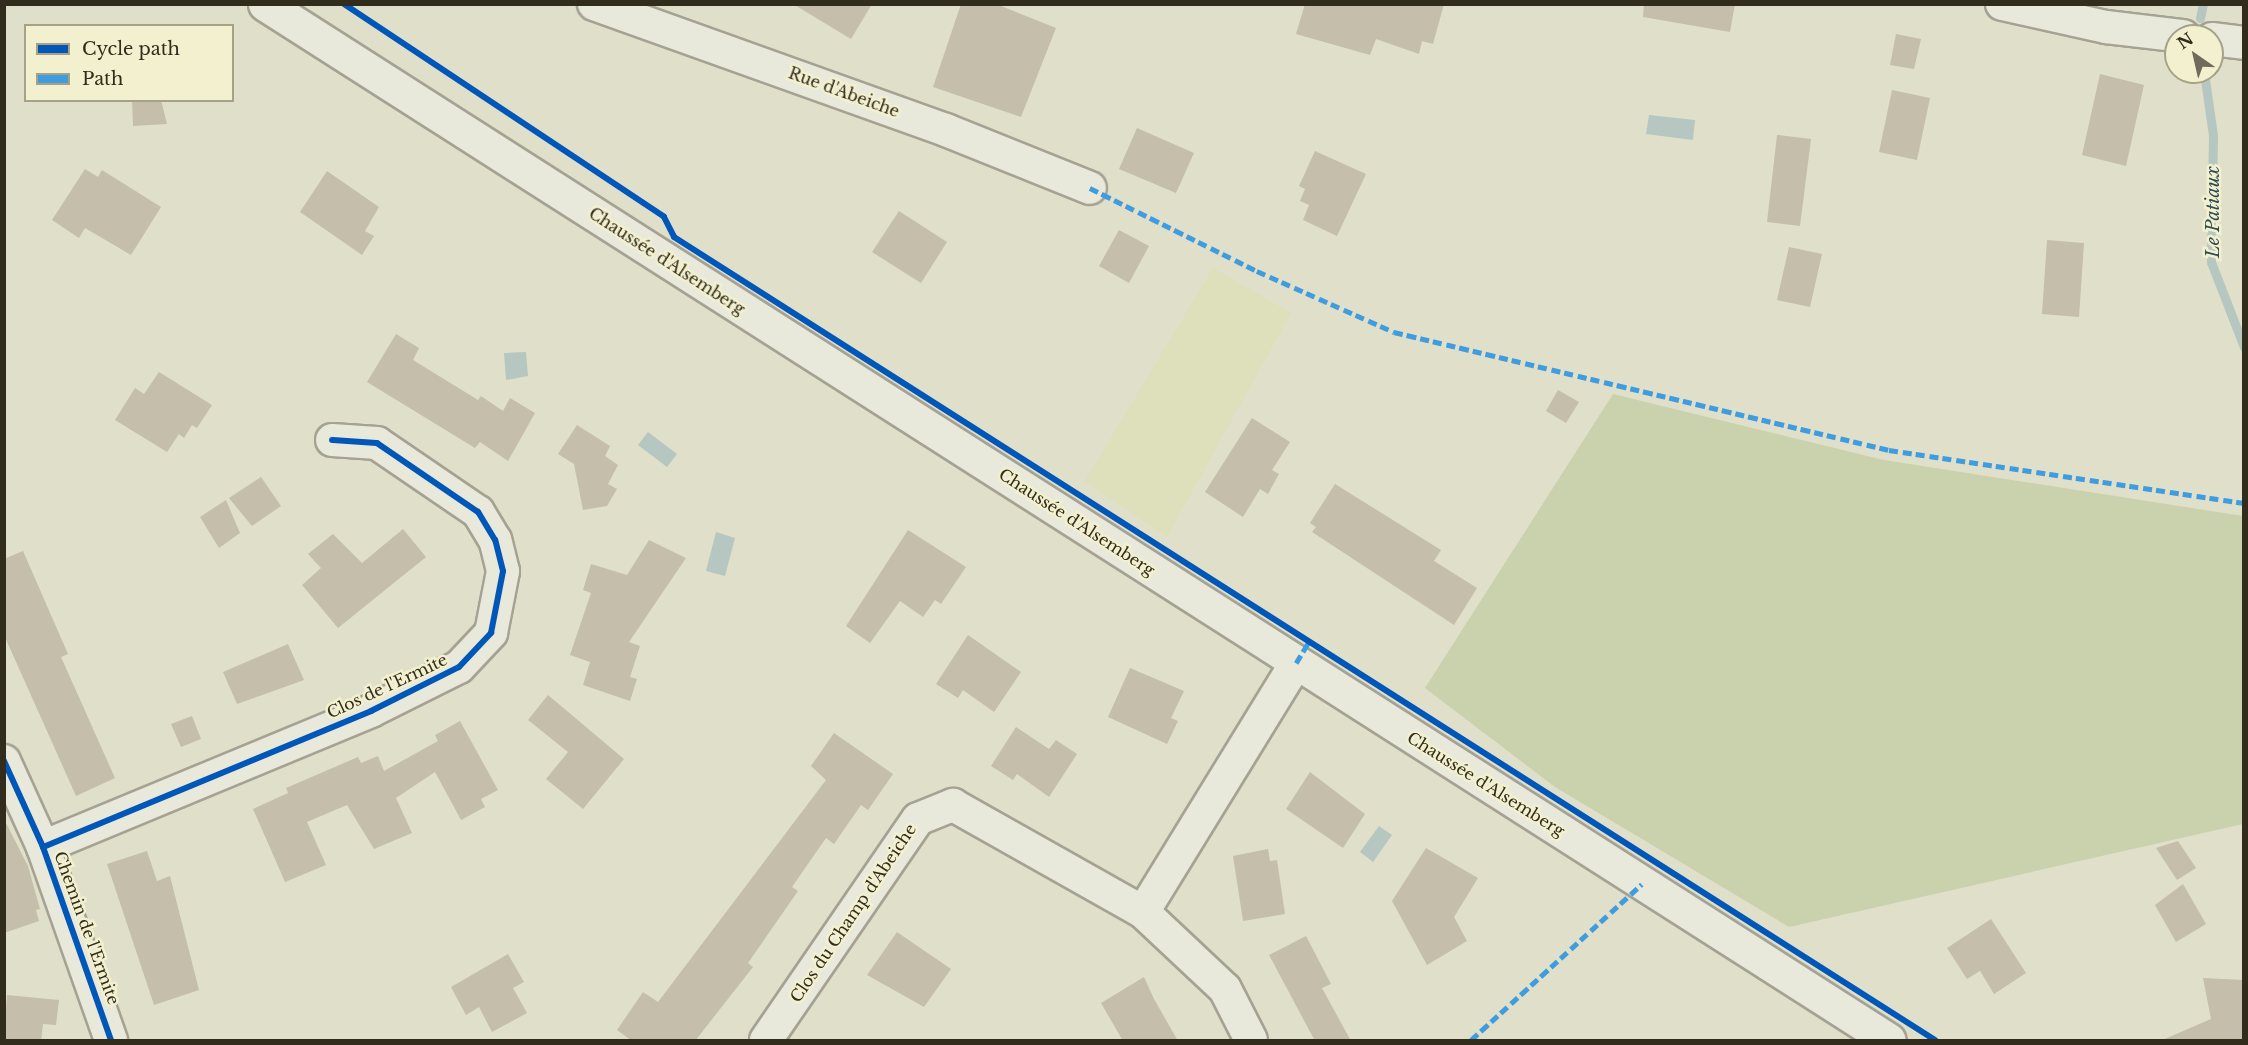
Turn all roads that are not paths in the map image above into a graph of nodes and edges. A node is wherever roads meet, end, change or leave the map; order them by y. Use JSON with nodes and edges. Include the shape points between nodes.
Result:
{"nodes":[{"id":1,"x":265,"y":4,"type":"edge"},
{"id":2,"x":594,"y":4,"type":"edge"},
{"id":3,"x":2002,"y":4,"type":"edge"},
{"id":4,"x":2164,"y":34,"type":"edge"},
{"id":5,"x":2224,"y":40,"type":"edge"},
{"id":6,"x":2244,"y":43,"type":"edge"},
{"id":7,"x":1090,"y":188,"type":"dead end"},
{"id":8,"x":332,"y":440,"type":"dead end"},
{"id":9,"x":1296,"y":663,"type":"junction"},
{"id":10,"x":4,"y":762,"type":"edge"},
{"id":11,"x":43,"y":847,"type":"junction"},
{"id":12,"x":1143,"y":912,"type":"junction"},
{"id":13,"x":111,"y":1041,"type":"edge"},
{"id":14,"x":766,"y":1041,"type":"edge"},
{"id":15,"x":1251,"y":1041,"type":"edge"},
{"id":16,"x":1889,"y":1041,"type":"edge"}],
"edges":[{"from":1,"to":9,"type":"main road","name":"Chaussée d'Alsemberg"},
{"from":2,"to":7,"type":"street","name":"Rue d'Abeiche","via":[[946,130]]},
{"from":3,"to":4,"type":"street","via":[[2106,27]]},
{"from":5,"to":6,"type":"street"},
{"from":8,"to":11,"type":"street","name":"Clos de l'Ermite","via":[[377,443],[478,512],[495,540],[503,571],[491,633],[459,667],[371,711]]},
{"from":9,"to":12,"type":"street"},
{"from":9,"to":16,"type":"main road","name":"Chaussée d'Alsemberg"},
{"from":10,"to":11,"type":"street","name":"Chemin de l'Ermite"},
{"from":11,"to":13,"type":"street","name":"Chemin de l'Ermite"},
{"from":12,"to":14,"type":"street","name":"Clos du Champ d'Abeiche","via":[[953,805],[918,819]]},
{"from":12,"to":15,"type":"street","name":"Clos du Champ d'Abeiche","via":[[1225,989]]}]}
